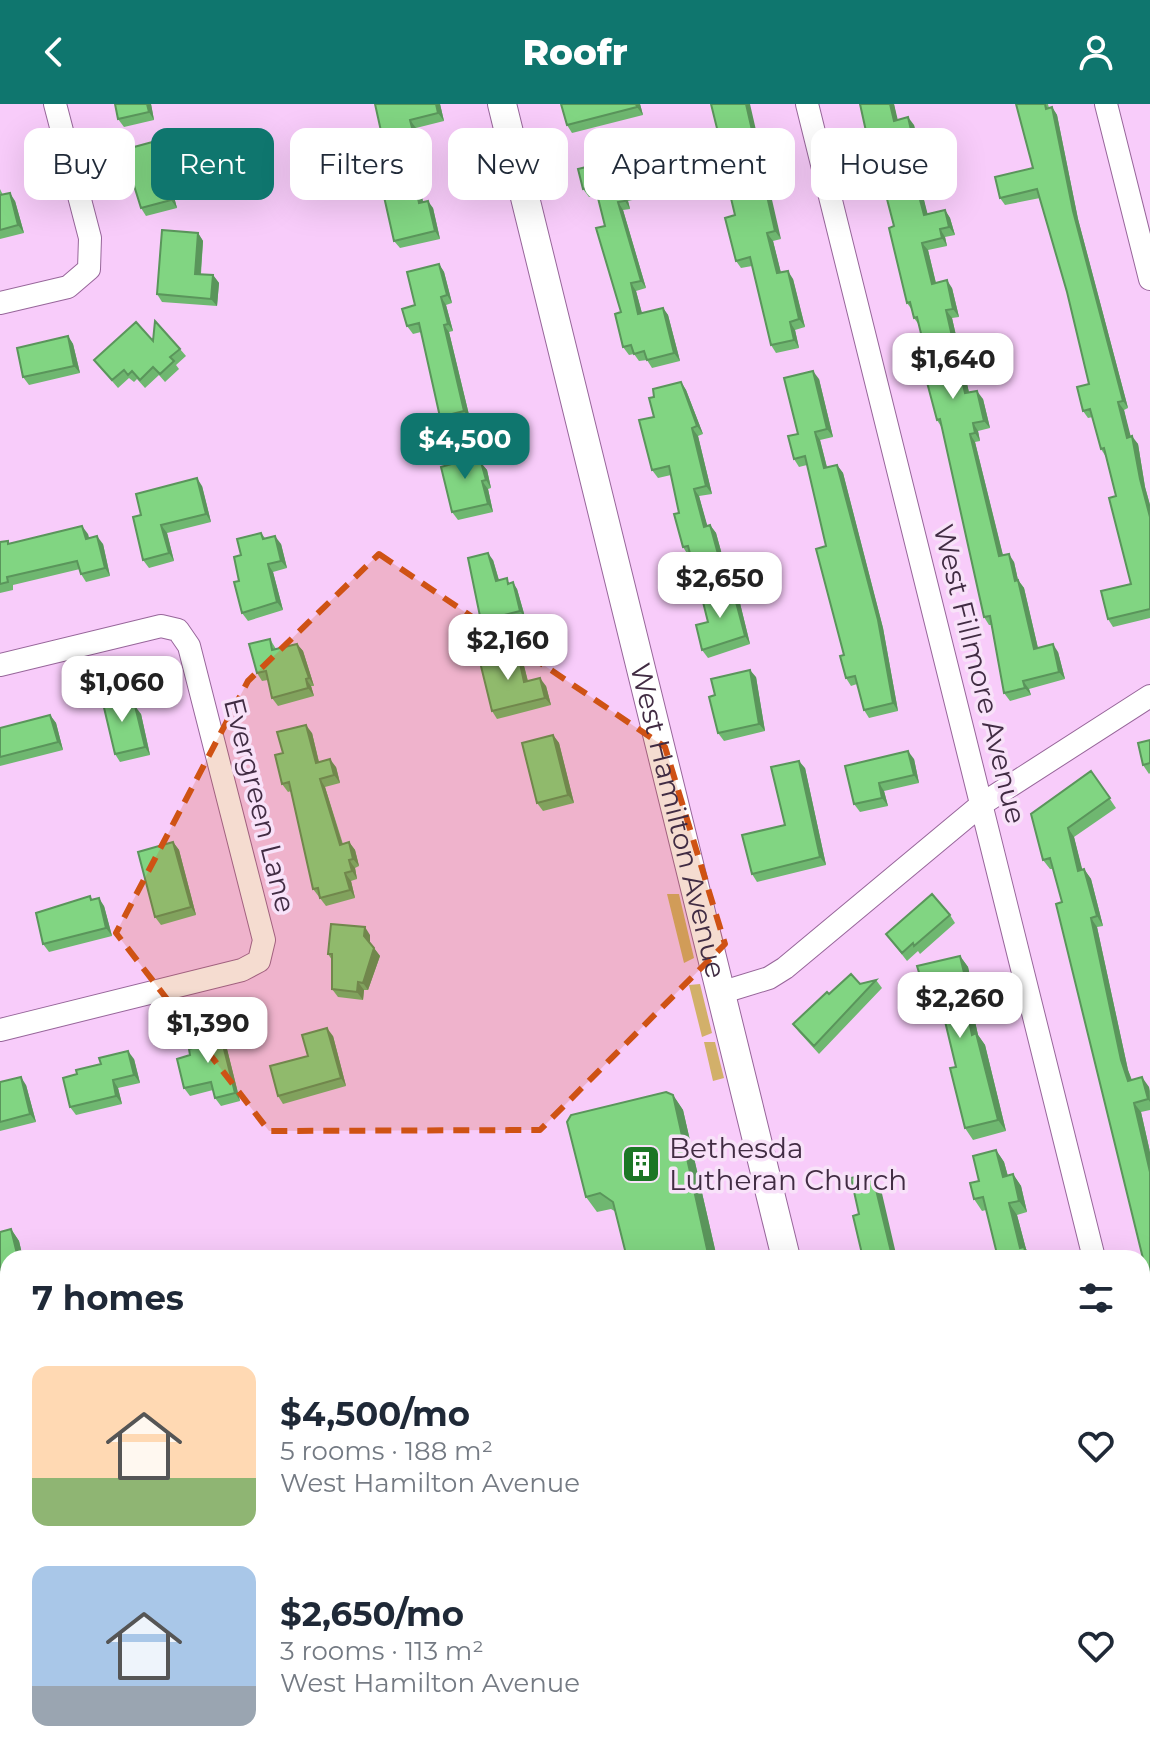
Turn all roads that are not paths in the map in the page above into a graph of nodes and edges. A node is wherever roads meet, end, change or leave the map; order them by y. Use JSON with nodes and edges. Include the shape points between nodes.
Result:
{"nodes":[{"id":1,"x":55,"y":104,"type":"edge"},
{"id":2,"x":502,"y":104,"type":"edge"},
{"id":3,"x":807,"y":104,"type":"edge"},
{"id":4,"x":1106,"y":104,"type":"edge"},
{"id":5,"x":1150,"y":279,"type":"edge"},
{"id":6,"x":0,"y":303,"type":"edge"},
{"id":7,"x":0,"y":665,"type":"edge"},
{"id":8,"x":1150,"y":696,"type":"edge"},
{"id":9,"x":982,"y":804,"type":"junction"},
{"id":10,"x":720,"y":993,"type":"junction"},
{"id":11,"x":0,"y":1030,"type":"edge"},
{"id":12,"x":784,"y":1250,"type":"edge"},
{"id":13,"x":1092,"y":1250,"type":"edge"}],
"edges":[{"from":1,"to":6,"type":"street","via":[[90,238],[89,269],[68,287]]},
{"from":2,"to":10,"type":"street","name":"West Hamilton Avenue"},
{"from":3,"to":9,"type":"street","name":"West Fillmore Avenue"},
{"from":4,"to":5,"type":"street"},
{"from":7,"to":11,"type":"street","name":"Evergreen Lane","via":[[161,626],[178,630],[189,646],[264,940],[259,961],[242,970]]},
{"from":8,"to":9,"type":"street"},
{"from":9,"to":10,"type":"street","via":[[785,968]]},
{"from":9,"to":13,"type":"street","name":"West Fillmore Avenue"},
{"from":10,"to":12,"type":"street","name":"West Hamilton Avenue"}]}
